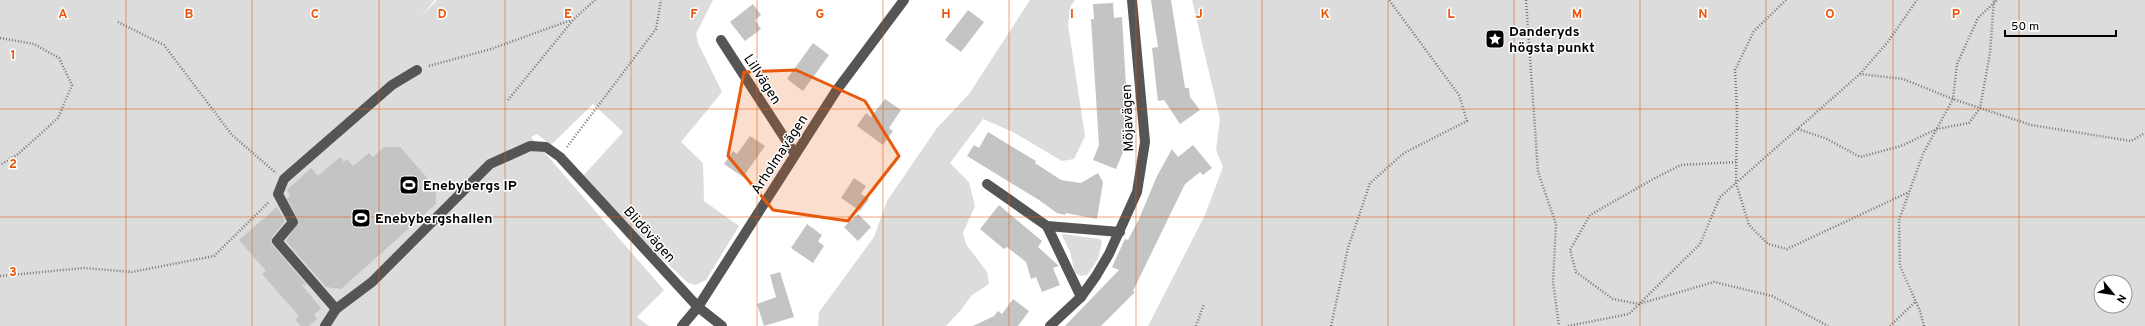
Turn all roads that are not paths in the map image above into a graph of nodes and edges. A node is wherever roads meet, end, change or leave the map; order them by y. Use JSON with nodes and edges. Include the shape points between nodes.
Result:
{"nodes":[{"id":1,"x":904,"y":0,"type":"edge"},
{"id":2,"x":1132,"y":0,"type":"edge"},
{"id":3,"x":721,"y":40,"type":"dead end"},
{"id":4,"x":417,"y":70,"type":"road end"},
{"id":5,"x":795,"y":154,"type":"junction"},
{"id":6,"x":988,"y":184,"type":"dead end"},
{"id":7,"x":1047,"y":226,"type":"junction"},
{"id":8,"x":1120,"y":232,"type":"junction"},
{"id":9,"x":1081,"y":297,"type":"junction"},
{"id":10,"x":698,"y":307,"type":"junction"},
{"id":11,"x":336,"y":308,"type":"junction"},
{"id":12,"x":325,"y":326,"type":"edge"},
{"id":13,"x":682,"y":326,"type":"edge"},
{"id":14,"x":722,"y":326,"type":"edge"},
{"id":15,"x":1050,"y":326,"type":"edge"}],
"edges":[{"from":1,"to":5,"type":"street","name":"Arholmavägen","via":[[836,91]]},
{"from":2,"to":8,"type":"street","name":"Möjavägen","via":[[1145,142],[1137,192]]},
{"from":3,"to":5,"type":"street","name":"Lillvägen"},
{"from":4,"to":11,"type":"street","via":[[392,85],[284,179],[278,194],[293,222],[277,241]]},
{"from":5,"to":10,"type":"street","name":"Arholmavägen"},
{"from":6,"to":7,"type":"street"},
{"from":7,"to":8,"type":"street"},
{"from":7,"to":9,"type":"street"},
{"from":8,"to":9,"type":"street","name":"Möjavägen"},
{"from":9,"to":15,"type":"street","name":"Möjavägen"},
{"from":10,"to":11,"type":"street","name":"Blidövägen","via":[[560,157],[546,147],[530,146],[490,164],[372,282]]},
{"from":10,"to":13,"type":"street","name":"Arholmavägen"},
{"from":10,"to":14,"type":"street","name":"Blidövägen"},
{"from":11,"to":12,"type":"street"}]}
